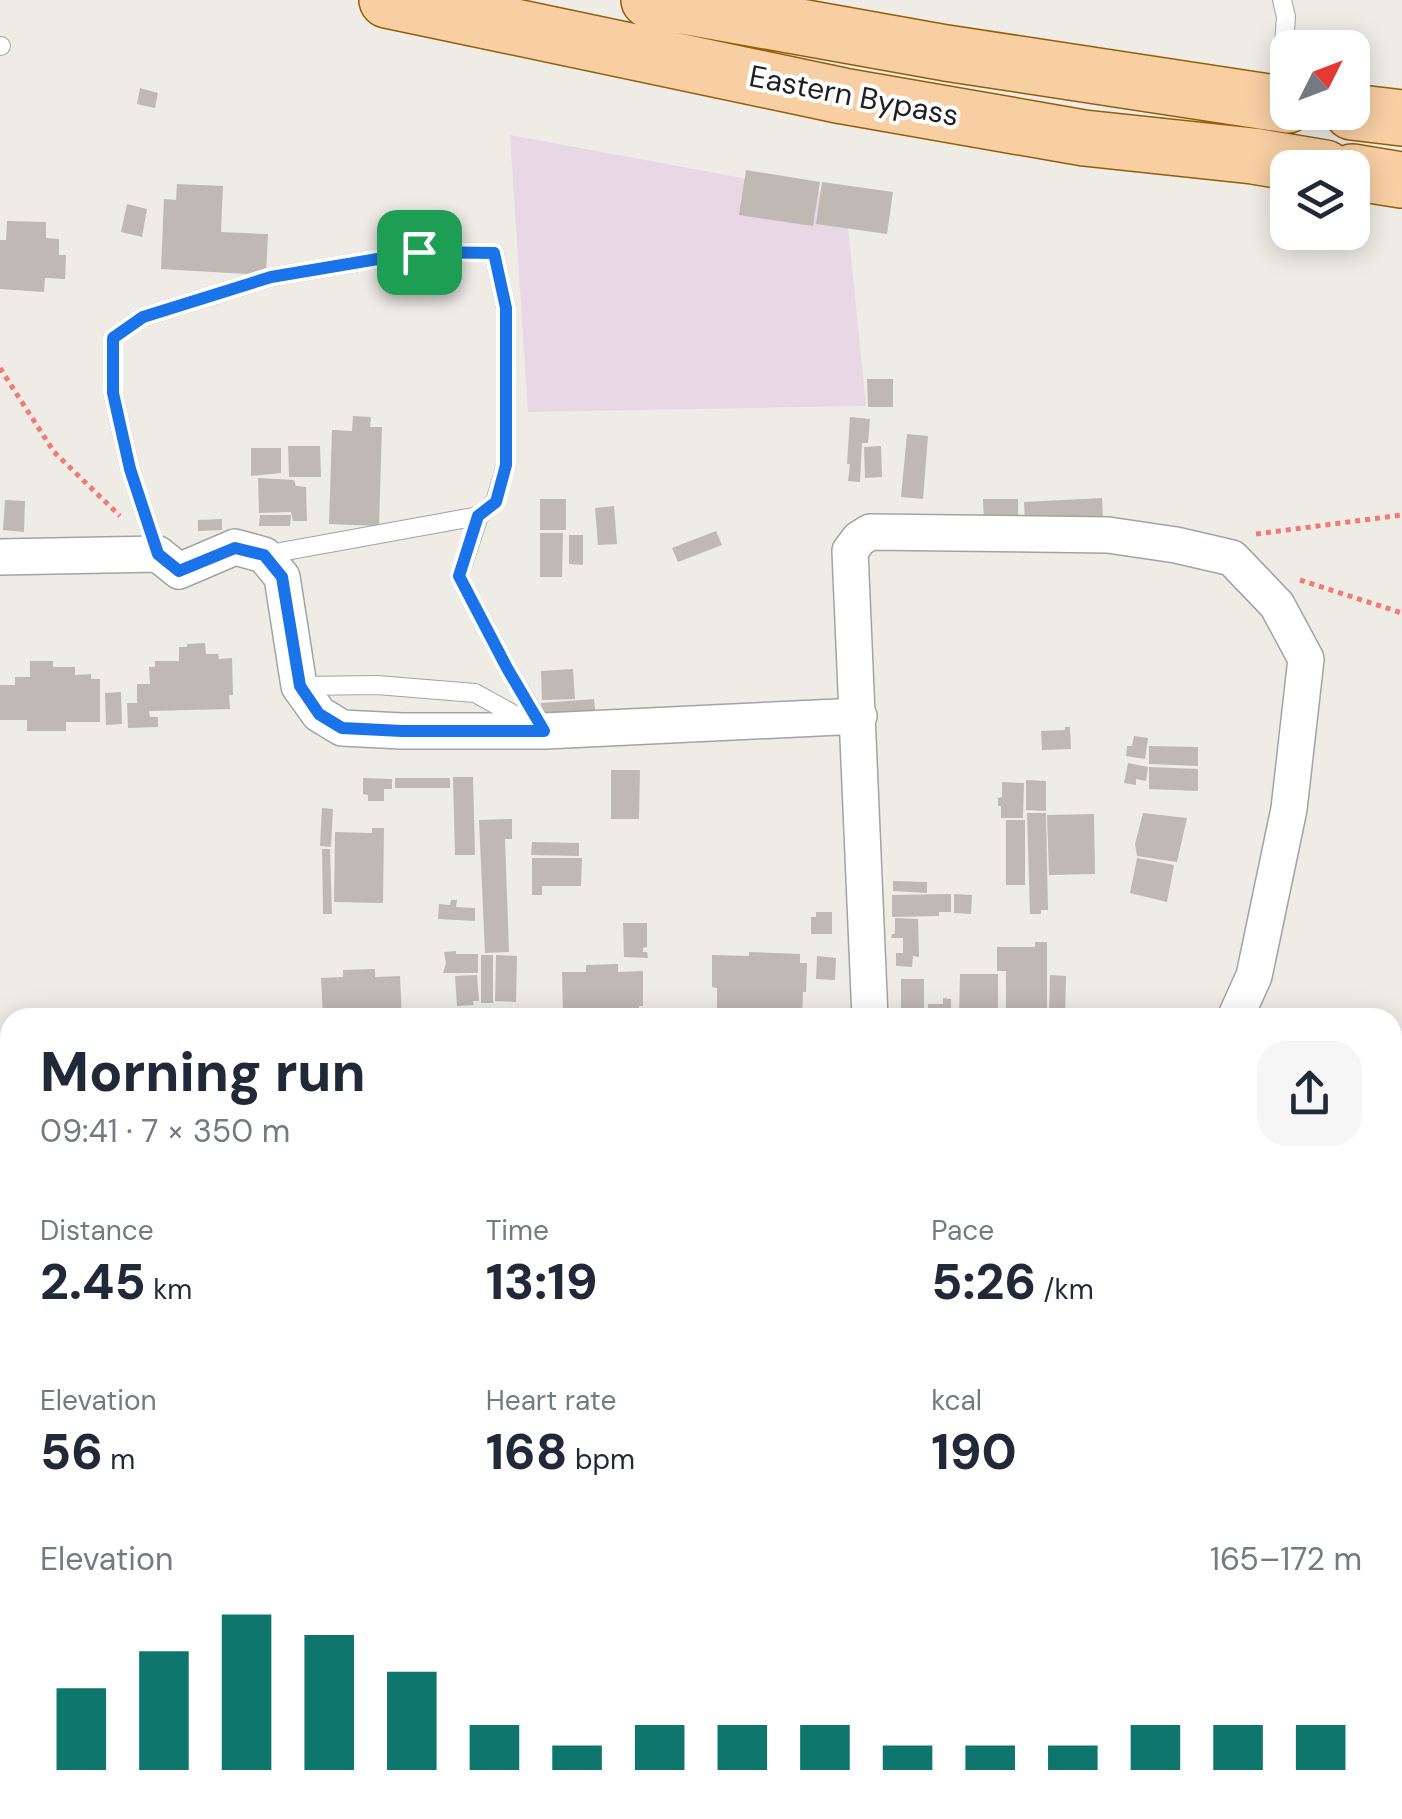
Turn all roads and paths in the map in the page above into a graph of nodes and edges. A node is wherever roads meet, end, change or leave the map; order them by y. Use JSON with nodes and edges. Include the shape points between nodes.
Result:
{"nodes":[{"id":1,"x":387,"y":0,"type":"edge"},
{"id":2,"x":649,"y":0,"type":"edge"},
{"id":3,"x":1282,"y":0,"type":"edge"},
{"id":4,"x":1286,"y":30,"type":"edge"},
{"id":5,"x":1270,"y":102,"type":"edge"},
{"id":6,"x":1370,"y":114,"type":"edge"},
{"id":7,"x":1402,"y":118,"type":"edge"},
{"id":8,"x":1270,"y":159,"type":"edge"},
{"id":9,"x":1370,"y":175,"type":"edge"},
{"id":10,"x":1402,"y":180,"type":"edge"},
{"id":11,"x":0,"y":368,"type":"edge"},
{"id":12,"x":1402,"y":515,"type":"edge"},
{"id":13,"x":478,"y":516,"type":"junction"},
{"id":14,"x":1242,"y":546,"type":"junction"},
{"id":15,"x":158,"y":554,"type":"junction"},
{"id":16,"x":264,"y":555,"type":"junction"},
{"id":17,"x":0,"y":557,"type":"edge"},
{"id":18,"x":1402,"y":612,"type":"edge"},
{"id":19,"x":858,"y":716,"type":"junction"},
{"id":20,"x":544,"y":731,"type":"junction"},
{"id":21,"x":870,"y":1008,"type":"edge"},
{"id":22,"x":1240,"y":1008,"type":"edge"}],
"edges":[{"from":1,"to":8,"type":"main road","name":"Eastern Bypass","via":[[880,102],[1084,138]]},
{"from":2,"to":5,"type":"main road","name":"Eastern Bypass"},
{"from":3,"to":4,"type":"lane"},
{"from":6,"to":7,"type":"main road"},
{"from":9,"to":10,"type":"main road"},
{"from":11,"to":15,"type":"path","via":[[54,452]]},
{"from":12,"to":14,"type":"path"},
{"from":13,"to":15,"type":"lane","via":[[496,502],[506,465],[506,308],[494,253],[419,252],[271,277],[143,317],[113,338],[113,393]]},
{"from":13,"to":16,"type":"lane"},
{"from":13,"to":20,"type":"lane","via":[[459,576]]},
{"from":14,"to":18,"type":"path"},
{"from":14,"to":19,"type":"street","via":[[1108,535],[870,532],[850,551]]},
{"from":14,"to":22,"type":"street","via":[[1306,659],[1290,808],[1254,976]]},
{"from":15,"to":16,"type":"street","via":[[179,571],[235,548]]},
{"from":15,"to":17,"type":"street"},
{"from":16,"to":20,"type":"street","via":[[282,577],[300,686],[319,714],[342,728]]},
{"from":19,"to":20,"type":"street"},
{"from":19,"to":21,"type":"street"}]}
